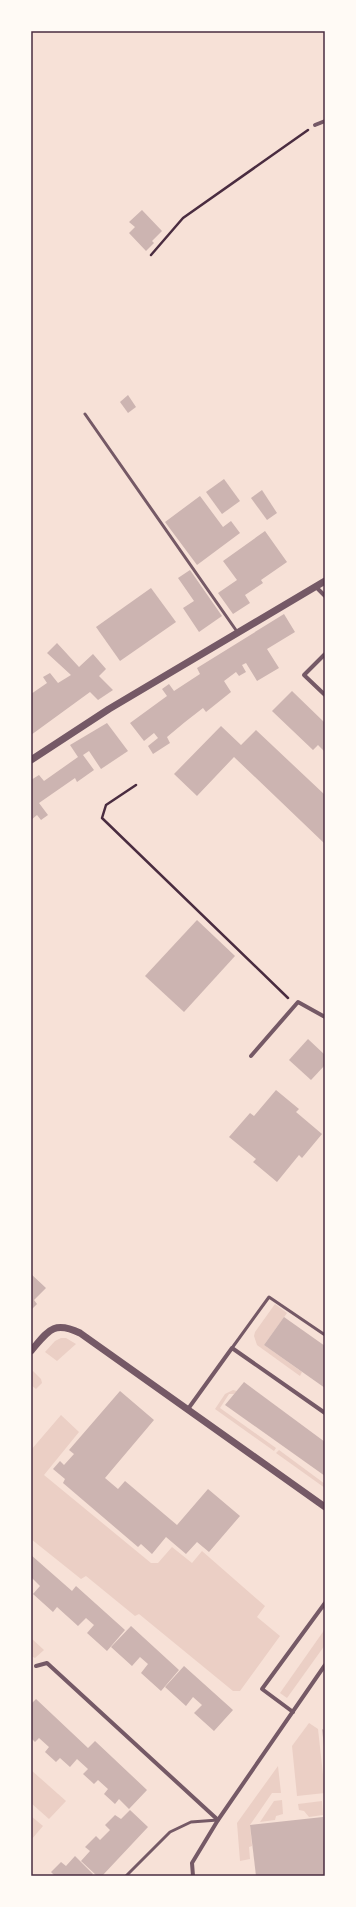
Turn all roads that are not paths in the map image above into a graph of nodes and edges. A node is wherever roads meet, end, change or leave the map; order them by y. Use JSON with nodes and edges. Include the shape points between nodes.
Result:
{"nodes":[{"id":1,"x":325,"y":121,"type":"edge"},
{"id":2,"x":315,"y":125,"type":"road end"},
{"id":3,"x":85,"y":414,"type":"dead end"},
{"id":4,"x":325,"y":582,"type":"edge"},
{"id":5,"x":316,"y":587,"type":"junction"},
{"id":6,"x":325,"y":596,"type":"edge"},
{"id":7,"x":238,"y":633,"type":"junction"},
{"id":8,"x":325,"y":654,"type":"edge"},
{"id":9,"x":325,"y":695,"type":"edge"},
{"id":10,"x":31,"y":760,"type":"edge"},
{"id":11,"x":325,"y":1017,"type":"edge"},
{"id":12,"x":251,"y":1056,"type":"dead end"},
{"id":13,"x":325,"y":1336,"type":"edge"},
{"id":14,"x":232,"y":1348,"type":"junction"},
{"id":15,"x":31,"y":1351,"type":"edge"},
{"id":16,"x":188,"y":1409,"type":"junction"},
{"id":17,"x":325,"y":1413,"type":"edge"},
{"id":18,"x":325,"y":1507,"type":"edge"},
{"id":19,"x":325,"y":1603,"type":"edge"},
{"id":20,"x":325,"y":1665,"type":"edge"},
{"id":21,"x":36,"y":1666,"type":"dead end"},
{"id":22,"x":293,"y":1712,"type":"junction"},
{"id":23,"x":218,"y":1820,"type":"junction"},
{"id":24,"x":126,"y":1876,"type":"edge"},
{"id":25,"x":193,"y":1876,"type":"edge"}],
"edges":[{"from":1,"to":2,"type":"street"},
{"from":3,"to":7,"type":"lane"},
{"from":4,"to":5,"type":"street"},
{"from":5,"to":6,"type":"street"},
{"from":5,"to":7,"type":"street"},
{"from":7,"to":10,"type":"street","via":[[109,708]]},
{"from":8,"to":9,"type":"street","via":[[304,675]]},
{"from":11,"to":12,"type":"street","via":[[298,1002]]},
{"from":13,"to":14,"type":"lane","via":[[269,1296]]},
{"from":14,"to":16,"type":"street"},
{"from":14,"to":17,"type":"street"},
{"from":15,"to":16,"type":"street","via":[[46,1333],[59,1326],[68,1327],[85,1336]]},
{"from":16,"to":18,"type":"street"},
{"from":19,"to":22,"type":"street","via":[[262,1689]]},
{"from":20,"to":22,"type":"street"},
{"from":21,"to":23,"type":"street","via":[[47,1663]]},
{"from":22,"to":23,"type":"street"},
{"from":23,"to":24,"type":"lane","via":[[191,1822],[170,1832]]},
{"from":23,"to":25,"type":"street","via":[[192,1863]]}]}
